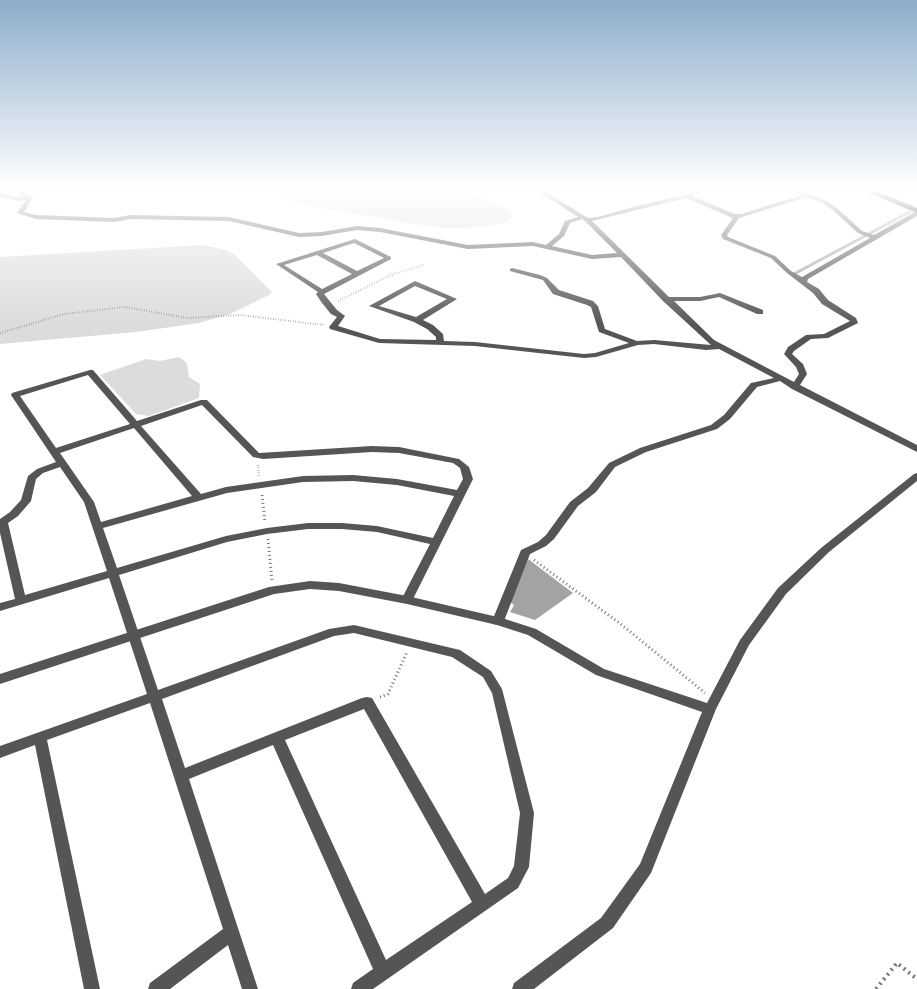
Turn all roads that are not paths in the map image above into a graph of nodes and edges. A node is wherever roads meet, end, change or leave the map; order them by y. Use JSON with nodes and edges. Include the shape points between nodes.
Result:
{"nodes":[{"id":1,"x":292,"y":234,"type":"edge"},
{"id":2,"x":322,"y":234,"type":"edge"},
{"id":3,"x":401,"y":234,"type":"edge"},
{"id":4,"x":562,"y":234,"type":"edge"},
{"id":5,"x":601,"y":234,"type":"edge"},
{"id":6,"x":725,"y":234,"type":"edge"},
{"id":7,"x":866,"y":234,"type":"edge"},
{"id":8,"x":882,"y":234,"type":"edge"},
{"id":9,"x":317,"y":235,"type":"junction"},
{"id":10,"x":876,"y":238,"type":"junction"},
{"id":11,"x":338,"y":246,"type":"junction"},
{"id":12,"x":548,"y":246,"type":"junction"},
{"id":13,"x":317,"y":252,"type":"junction"},
{"id":14,"x":622,"y":255,"type":"junction"},
{"id":15,"x":512,"y":270,"type":"dead end"},
{"id":16,"x":356,"y":274,"type":"junction"},
{"id":17,"x":804,"y":281,"type":"junction"},
{"id":18,"x":322,"y":292,"type":"junction"},
{"id":19,"x":666,"y":298,"type":"junction"},
{"id":20,"x":760,"y":312,"type":"dead end"},
{"id":21,"x":417,"y":320,"type":"junction"},
{"id":22,"x":440,"y":342,"type":"junction"},
{"id":23,"x":637,"y":343,"type":"junction"},
{"id":24,"x":719,"y":347,"type":"junction"},
{"id":25,"x":779,"y":379,"type":"junction"},
{"id":26,"x":795,"y":387,"type":"junction"},
{"id":27,"x":135,"y":425,"type":"junction"},
{"id":28,"x":917,"y":449,"type":"edge"},
{"id":29,"x":54,"y":452,"type":"junction"},
{"id":30,"x":62,"y":463,"type":"junction"},
{"id":31,"x":917,"y":476,"type":"edge"},
{"id":32,"x":460,"y":494,"type":"junction"},
{"id":33,"x":198,"y":497,"type":"junction"},
{"id":34,"x":2,"y":523,"type":"edge"},
{"id":35,"x":98,"y":526,"type":"junction"},
{"id":36,"x":435,"y":542,"type":"junction"},
{"id":37,"x":112,"y":574,"type":"junction"},
{"id":38,"x":407,"y":600,"type":"junction"},
{"id":39,"x":20,"y":601,"type":"junction"},
{"id":40,"x":0,"y":607,"type":"edge"},
{"id":41,"x":498,"y":621,"type":"junction"},
{"id":42,"x":132,"y":636,"type":"junction"},
{"id":43,"x":0,"y":679,"type":"edge"},
{"id":44,"x":153,"y":697,"type":"junction"},
{"id":45,"x":712,"y":705,"type":"junction"},
{"id":46,"x":40,"y":738,"type":"junction"},
{"id":47,"x":277,"y":738,"type":"junction"},
{"id":48,"x":0,"y":752,"type":"edge"},
{"id":49,"x":181,"y":776,"type":"junction"},
{"id":50,"x":482,"y":904,"type":"junction"},
{"id":51,"x":231,"y":932,"type":"junction"},
{"id":52,"x":383,"y":972,"type":"junction"},
{"id":53,"x":92,"y":989,"type":"edge"},
{"id":54,"x":156,"y":989,"type":"edge"},
{"id":55,"x":250,"y":989,"type":"edge"},
{"id":56,"x":359,"y":989,"type":"edge"},
{"id":57,"x":520,"y":989,"type":"edge"}],
"edges":[{"from":1,"to":9,"type":"street"},
{"from":2,"to":9,"type":"street"},
{"from":3,"to":12,"type":"street","via":[[468,247],[519,243]]},
{"from":4,"to":12,"type":"street"},
{"from":5,"to":14,"type":"street"},
{"from":6,"to":17,"type":"street","via":[[725,238],[773,257]]},
{"from":7,"to":10,"type":"street"},
{"from":8,"to":10,"type":"street"},
{"from":9,"to":11,"type":"street"},
{"from":10,"to":17,"type":"street"},
{"from":11,"to":13,"type":"street"},
{"from":11,"to":16,"type":"street","via":[[355,241],[388,258]]},
{"from":12,"to":14,"type":"street","via":[[592,256]]},
{"from":13,"to":16,"type":"street"},
{"from":13,"to":18,"type":"street","via":[[279,264]]},
{"from":14,"to":19,"type":"street"},
{"from":15,"to":23,"type":"street","via":[[538,276],[556,292],[590,302],[602,330]]},
{"from":16,"to":18,"type":"street"},
{"from":17,"to":26,"type":"street","via":[[854,324],[825,336],[809,337],[791,349],[788,354],[803,374]]},
{"from":18,"to":22,"type":"street","via":[[320,294],[326,303],[341,316],[333,327],[379,341]]},
{"from":19,"to":20,"type":"street","via":[[700,299],[720,295]]},
{"from":19,"to":24,"type":"street"},
{"from":21,"to":21,"type":"street","via":[[390,312],[373,306],[415,283],[453,299]]},
{"from":21,"to":22,"type":"street","via":[[440,336]]},
{"from":22,"to":23,"type":"street","via":[[584,356]]},
{"from":23,"to":24,"type":"street"},
{"from":24,"to":25,"type":"street"},
{"from":25,"to":26,"type":"street"},
{"from":25,"to":41,"type":"street","via":[[754,385],[727,418],[714,427],[643,450],[612,465],[592,490],[574,504],[550,537],[525,552]]},
{"from":26,"to":28,"type":"street"},
{"from":27,"to":29,"type":"street"},
{"from":27,"to":29,"type":"street","via":[[90,372],[15,395]]},
{"from":27,"to":32,"type":"street","via":[[204,402],[256,455],[372,449],[433,455],[456,461],[464,467],[468,478]]},
{"from":27,"to":33,"type":"street"},
{"from":29,"to":30,"type":"street"},
{"from":30,"to":34,"type":"street","via":[[31,478],[26,501]]},
{"from":30,"to":35,"type":"street","via":[[89,502]]},
{"from":31,"to":45,"type":"street","via":[[825,550],[782,591],[744,643]]},
{"from":32,"to":33,"type":"street","via":[[397,482],[353,478],[260,484]]},
{"from":32,"to":36,"type":"street"},
{"from":33,"to":35,"type":"street"},
{"from":34,"to":39,"type":"street"},
{"from":35,"to":37,"type":"street"},
{"from":36,"to":37,"type":"street","via":[[377,530],[308,526],[226,540]]},
{"from":36,"to":38,"type":"street"},
{"from":37,"to":39,"type":"street"},
{"from":37,"to":42,"type":"street"},
{"from":38,"to":41,"type":"street"},
{"from":38,"to":42,"type":"street","via":[[310,585],[273,590]]},
{"from":39,"to":40,"type":"street"},
{"from":41,"to":45,"type":"street","via":[[532,632],[600,672]]},
{"from":42,"to":43,"type":"street"},
{"from":42,"to":44,"type":"street"},
{"from":44,"to":46,"type":"street"},
{"from":44,"to":49,"type":"street"},
{"from":44,"to":50,"type":"street","via":[[333,632],[354,629],[456,653],[487,674],[498,692],[528,814],[521,867],[513,883]]},
{"from":45,"to":57,"type":"street","via":[[646,868],[607,923]]},
{"from":46,"to":48,"type":"street"},
{"from":46,"to":53,"type":"street"},
{"from":47,"to":49,"type":"street"},
{"from":47,"to":50,"type":"street","via":[[367,702]]},
{"from":47,"to":52,"type":"street"},
{"from":49,"to":51,"type":"street"},
{"from":50,"to":52,"type":"street"},
{"from":51,"to":54,"type":"street"},
{"from":51,"to":55,"type":"street"},
{"from":52,"to":56,"type":"street"}]}
